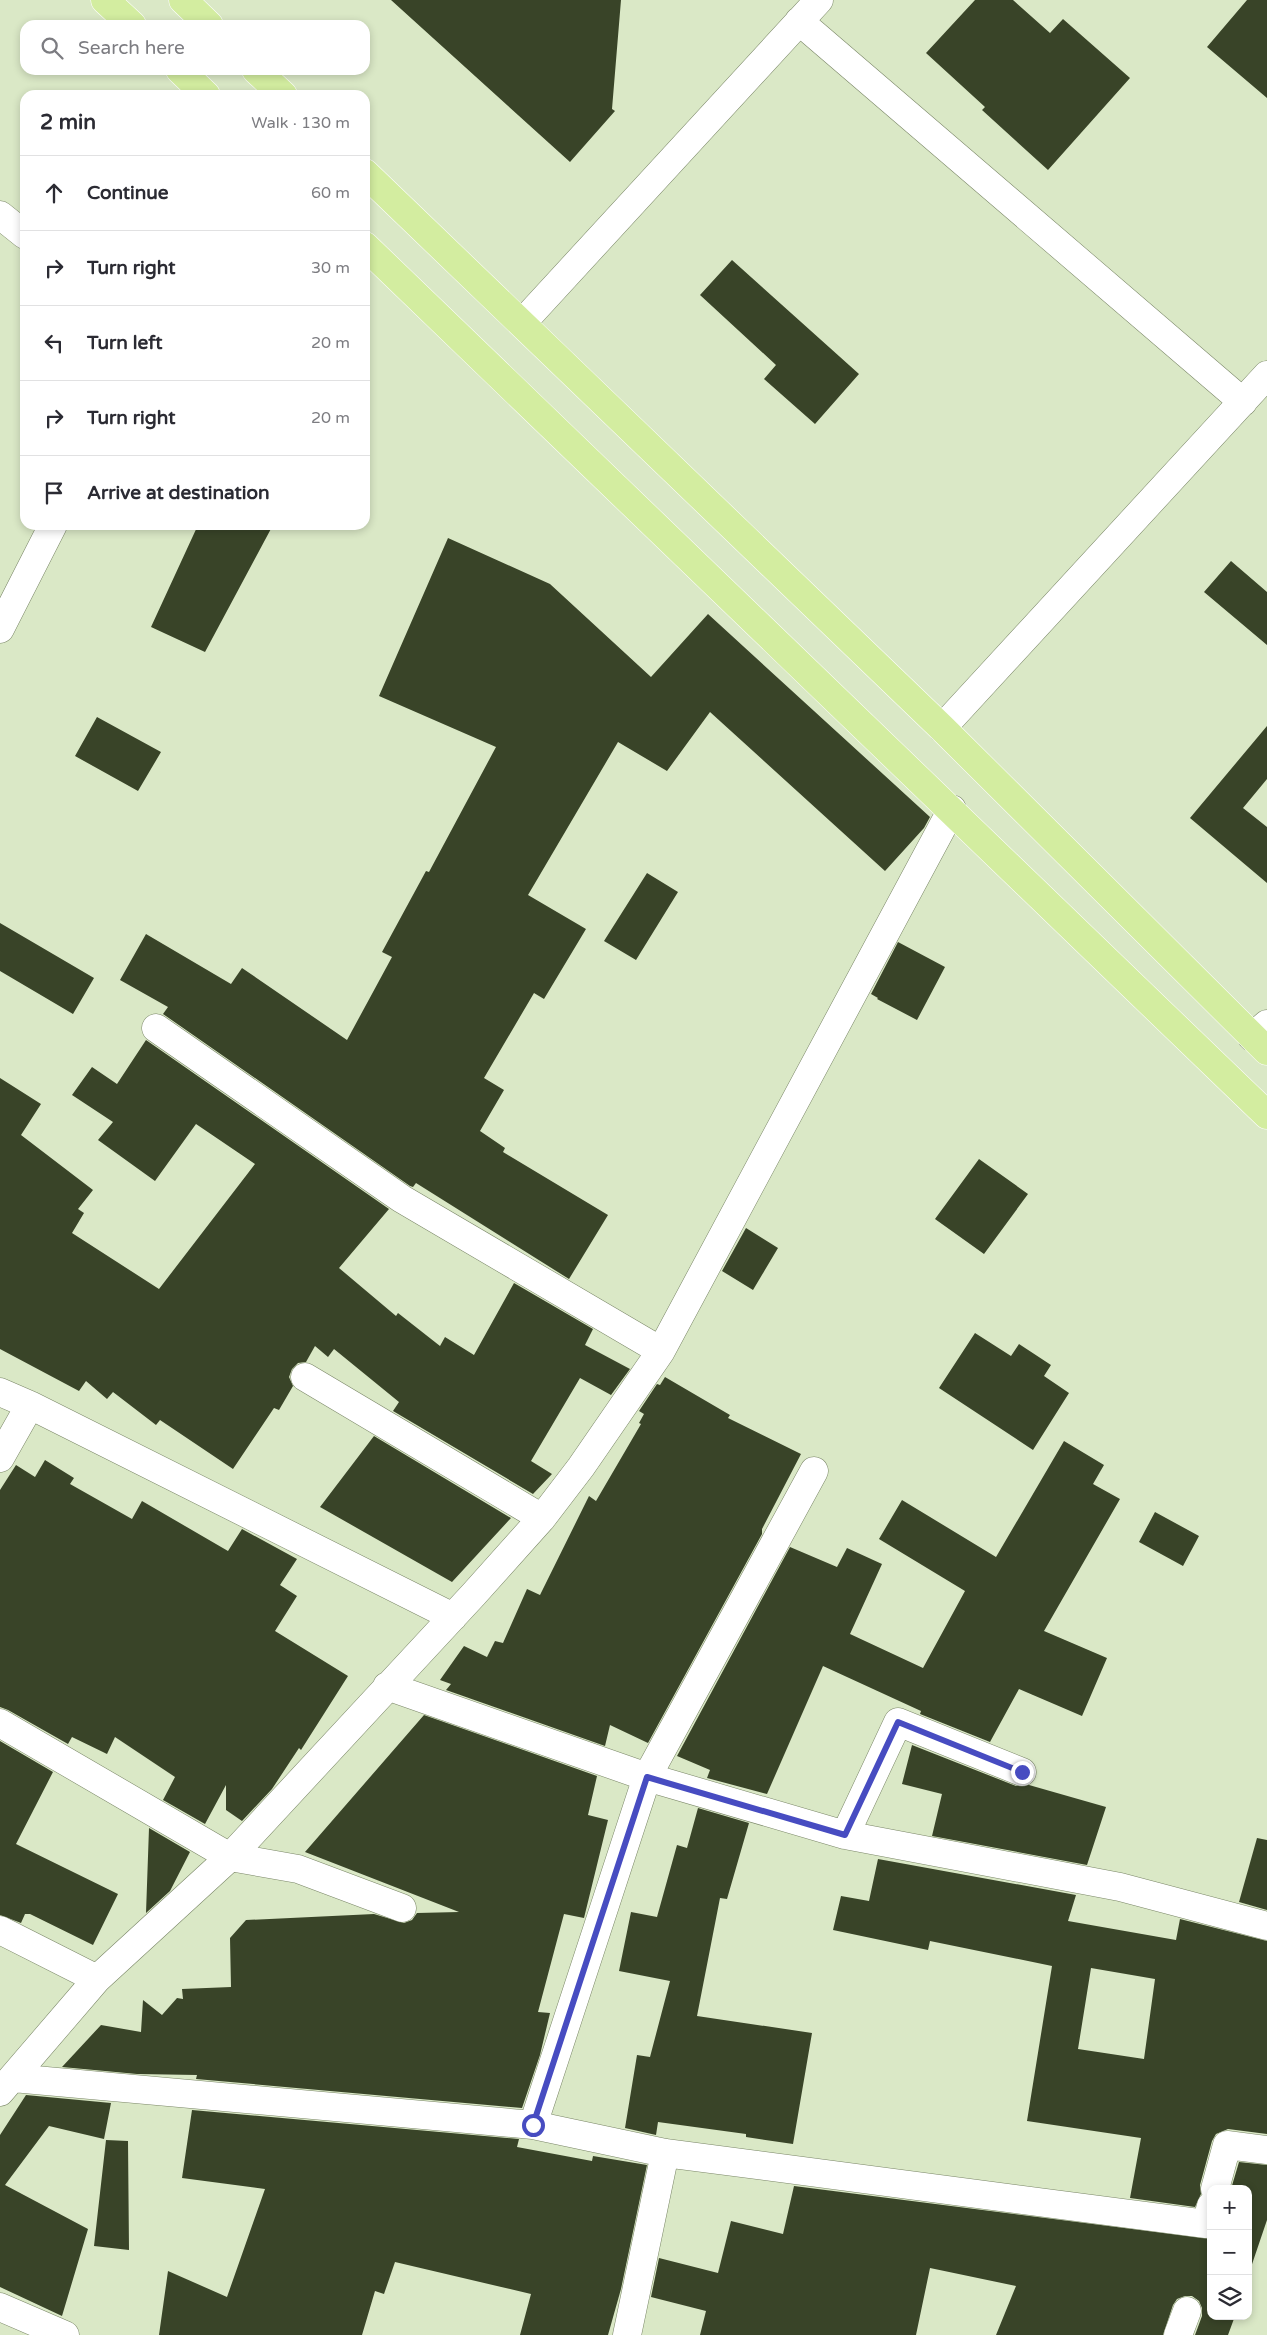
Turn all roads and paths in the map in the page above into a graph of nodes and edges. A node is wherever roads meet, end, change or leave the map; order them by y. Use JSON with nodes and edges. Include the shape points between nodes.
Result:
{"nodes":[{"id":1,"x":105,"y":0,"type":"edge"},
{"id":2,"x":183,"y":0,"type":"edge"},
{"id":3,"x":820,"y":0,"type":"edge"},
{"id":4,"x":127,"y":20,"type":"edge"},
{"id":5,"x":204,"y":20,"type":"edge"},
{"id":6,"x":799,"y":21,"type":"junction"},
{"id":7,"x":185,"y":75,"type":"edge"},
{"id":8,"x":261,"y":75,"type":"edge"},
{"id":9,"x":201,"y":90,"type":"edge"},
{"id":10,"x":278,"y":90,"type":"edge"},
{"id":11,"x":370,"y":179,"type":"edge"},
{"id":12,"x":0,"y":215,"type":"edge"},
{"id":13,"x":20,"y":231,"type":"edge"},
{"id":14,"x":370,"y":251,"type":"edge"},
{"id":15,"x":522,"y":323,"type":"junction"},
{"id":16,"x":1267,"y":375,"type":"edge"},
{"id":17,"x":1243,"y":402,"type":"junction"},
{"id":18,"x":50,"y":530,"type":"edge"},
{"id":19,"x":0,"y":628,"type":"edge"},
{"id":20,"x":942,"y":728,"type":"junction"},
{"id":21,"x":952,"y":809,"type":"junction"},
{"id":22,"x":156,"y":1028,"type":"dead end"},
{"id":23,"x":1262,"y":1038,"type":"edge"},
{"id":24,"x":1267,"y":1115,"type":"edge"},
{"id":25,"x":661,"y":1351,"type":"junction"},
{"id":26,"x":305,"y":1377,"type":"dead end"},
{"id":27,"x":0,"y":1392,"type":"edge"},
{"id":28,"x":30,"y":1405,"type":"junction"},
{"id":29,"x":0,"y":1458,"type":"edge"},
{"id":30,"x":814,"y":1471,"type":"dead end"},
{"id":31,"x":542,"y":1518,"type":"junction"},
{"id":32,"x":453,"y":1617,"type":"junction"},
{"id":33,"x":387,"y":1686,"type":"junction"},
{"id":34,"x":0,"y":1723,"type":"edge"},
{"id":35,"x":1022,"y":1772,"type":"dead end"},
{"id":36,"x":647,"y":1777,"type":"junction"},
{"id":37,"x":845,"y":1835,"type":"junction"},
{"id":38,"x":230,"y":1857,"type":"junction"},
{"id":39,"x":402,"y":1908,"type":"dead end"},
{"id":40,"x":1267,"y":1926,"type":"edge"},
{"id":41,"x":0,"y":1930,"type":"edge"},
{"id":42,"x":97,"y":1979,"type":"junction"},
{"id":43,"x":6,"y":2086,"type":"edge"},
{"id":44,"x":533,"y":2125,"type":"junction"},
{"id":45,"x":1267,"y":2150,"type":"edge"},
{"id":46,"x":665,"y":2153,"type":"junction"},
{"id":47,"x":1216,"y":2185,"type":"edge"},
{"id":48,"x":1207,"y":2220,"type":"edge"},
{"id":49,"x":0,"y":2307,"type":"edge"},
{"id":50,"x":55,"y":2333,"type":"edge"},
{"id":51,"x":627,"y":2335,"type":"edge"}],
"edges":[{"from":1,"to":4,"type":"main road"},
{"from":2,"to":5,"type":"main road"},
{"from":3,"to":6,"type":"street"},
{"from":6,"to":15,"type":"street"},
{"from":6,"to":17,"type":"street"},
{"from":7,"to":9,"type":"main road"},
{"from":8,"to":10,"type":"main road"},
{"from":11,"to":15,"type":"main road"},
{"from":12,"to":13,"type":"street"},
{"from":14,"to":21,"type":"main road"},
{"from":15,"to":20,"type":"main road"},
{"from":16,"to":17,"type":"street"},
{"from":17,"to":20,"type":"street"},
{"from":18,"to":19,"type":"street"},
{"from":20,"to":23,"type":"main road"},
{"from":21,"to":24,"type":"main road"},
{"from":21,"to":25,"type":"street"},
{"from":22,"to":25,"type":"street","via":[[402,1199]]},
{"from":25,"to":31,"type":"street"},
{"from":26,"to":31,"type":"street"},
{"from":27,"to":28,"type":"street"},
{"from":28,"to":29,"type":"street"},
{"from":28,"to":32,"type":"street"},
{"from":30,"to":36,"type":"street"},
{"from":31,"to":32,"type":"street"},
{"from":32,"to":33,"type":"street"},
{"from":33,"to":36,"type":"street"},
{"from":33,"to":38,"type":"street"},
{"from":34,"to":38,"type":"street"},
{"from":35,"to":37,"type":"street","via":[[898,1722]]},
{"from":36,"to":37,"type":"street"},
{"from":36,"to":44,"type":"street"},
{"from":37,"to":40,"type":"street","via":[[1120,1887]]},
{"from":38,"to":39,"type":"street","via":[[298,1869]]},
{"from":38,"to":42,"type":"street"},
{"from":41,"to":42,"type":"street"},
{"from":42,"to":43,"type":"street"},
{"from":43,"to":44,"type":"street"},
{"from":44,"to":46,"type":"street"},
{"from":45,"to":47,"type":"street","via":[[1227,2145]]},
{"from":46,"to":48,"type":"street","via":[[1206,2224]]},
{"from":46,"to":51,"type":"street"},
{"from":49,"to":50,"type":"street"}]}
